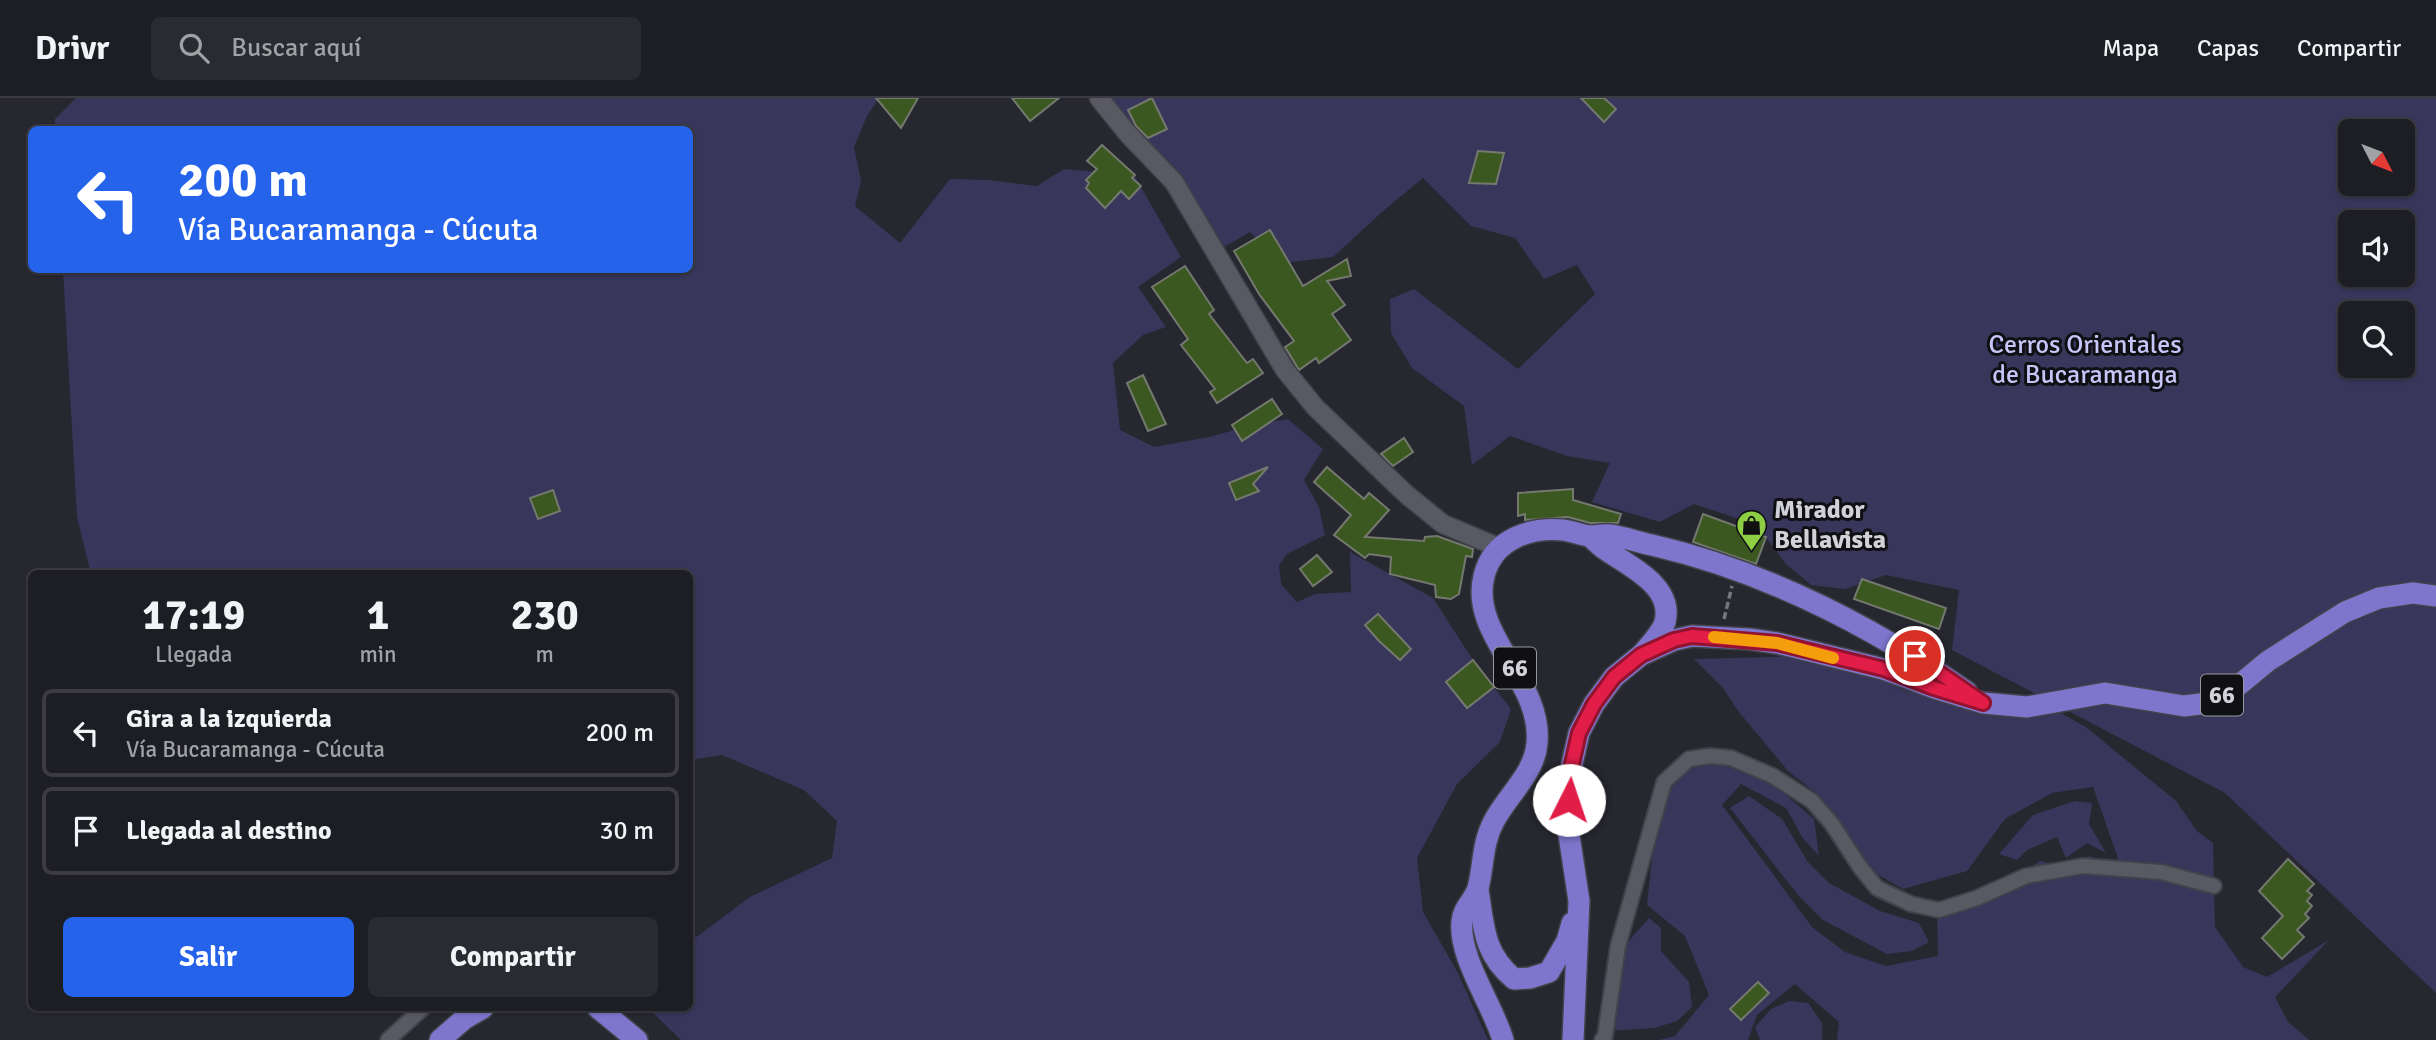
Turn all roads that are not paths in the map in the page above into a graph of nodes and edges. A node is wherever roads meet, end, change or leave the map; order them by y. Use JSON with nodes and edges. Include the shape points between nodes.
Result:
{"nodes":[{"id":1,"x":1099,"y":98,"type":"edge"},
{"id":2,"x":1590,"y":536,"type":"junction"},
{"id":3,"x":1500,"y":548,"type":"junction"},
{"id":4,"x":2436,"y":596,"type":"edge"},
{"id":5,"x":1641,"y":655,"type":"junction"},
{"id":6,"x":1983,"y":703,"type":"junction"},
{"id":7,"x":2214,"y":886,"type":"dead end"},
{"id":8,"x":1478,"y":890,"type":"junction"},
{"id":9,"x":1579,"y":901,"type":"junction"},
{"id":10,"x":420,"y":1011,"type":"edge"},
{"id":11,"x":479,"y":1011,"type":"edge"},
{"id":12,"x":602,"y":1011,"type":"edge"},
{"id":13,"x":388,"y":1040,"type":"edge"},
{"id":14,"x":440,"y":1040,"type":"edge"},
{"id":15,"x":637,"y":1040,"type":"edge"},
{"id":16,"x":1503,"y":1040,"type":"edge"},
{"id":17,"x":1573,"y":1040,"type":"edge"},
{"id":18,"x":1602,"y":1040,"type":"edge"}],
"edges":[{"from":1,"to":3,"type":"street","via":[[1174,182],[1284,370],[1315,407],[1443,524]]},
{"from":2,"to":3,"type":"highway","number":"66","via":[[1539,529]]},
{"from":2,"to":5,"type":"highway","via":[[1645,575],[1661,598],[1664,625]]},
{"from":2,"to":6,"type":"highway","number":"66","via":[[1609,535],[1704,557],[1758,578],[1915,656]]},
{"from":3,"to":8,"type":"highway","number":"66","via":[[1484,576],[1487,618],[1528,694],[1538,746],[1531,765],[1493,822],[1483,848]]},
{"from":4,"to":6,"type":"highway","number":"66","via":[[2413,593],[2379,598],[2345,612],[2208,703],[2184,706],[2105,694],[2027,707]]},
{"from":5,"to":6,"type":"highway","number":"66","via":[[1692,636],[1777,643],[1884,669]]},
{"from":5,"to":9,"type":"highway","number":"66","via":[[1614,677],[1579,733],[1572,764],[1569,835]]},
{"from":7,"to":18,"type":"street","via":[[2161,872],[2083,866],[2026,876],[1939,910],[1911,904],[1877,888],[1812,802],[1773,776],[1731,758],[1689,759],[1664,782],[1618,946]]},
{"from":8,"to":9,"type":"highway","via":[[1484,936],[1492,956],[1514,979],[1549,972],[1567,941]]},
{"from":8,"to":16,"type":"highway","number":"66","via":[[1462,920],[1464,941]]},
{"from":9,"to":17,"type":"highway","number":"66"},
{"from":10,"to":13,"type":"street"},
{"from":11,"to":14,"type":"highway"},
{"from":12,"to":15,"type":"highway"}]}
